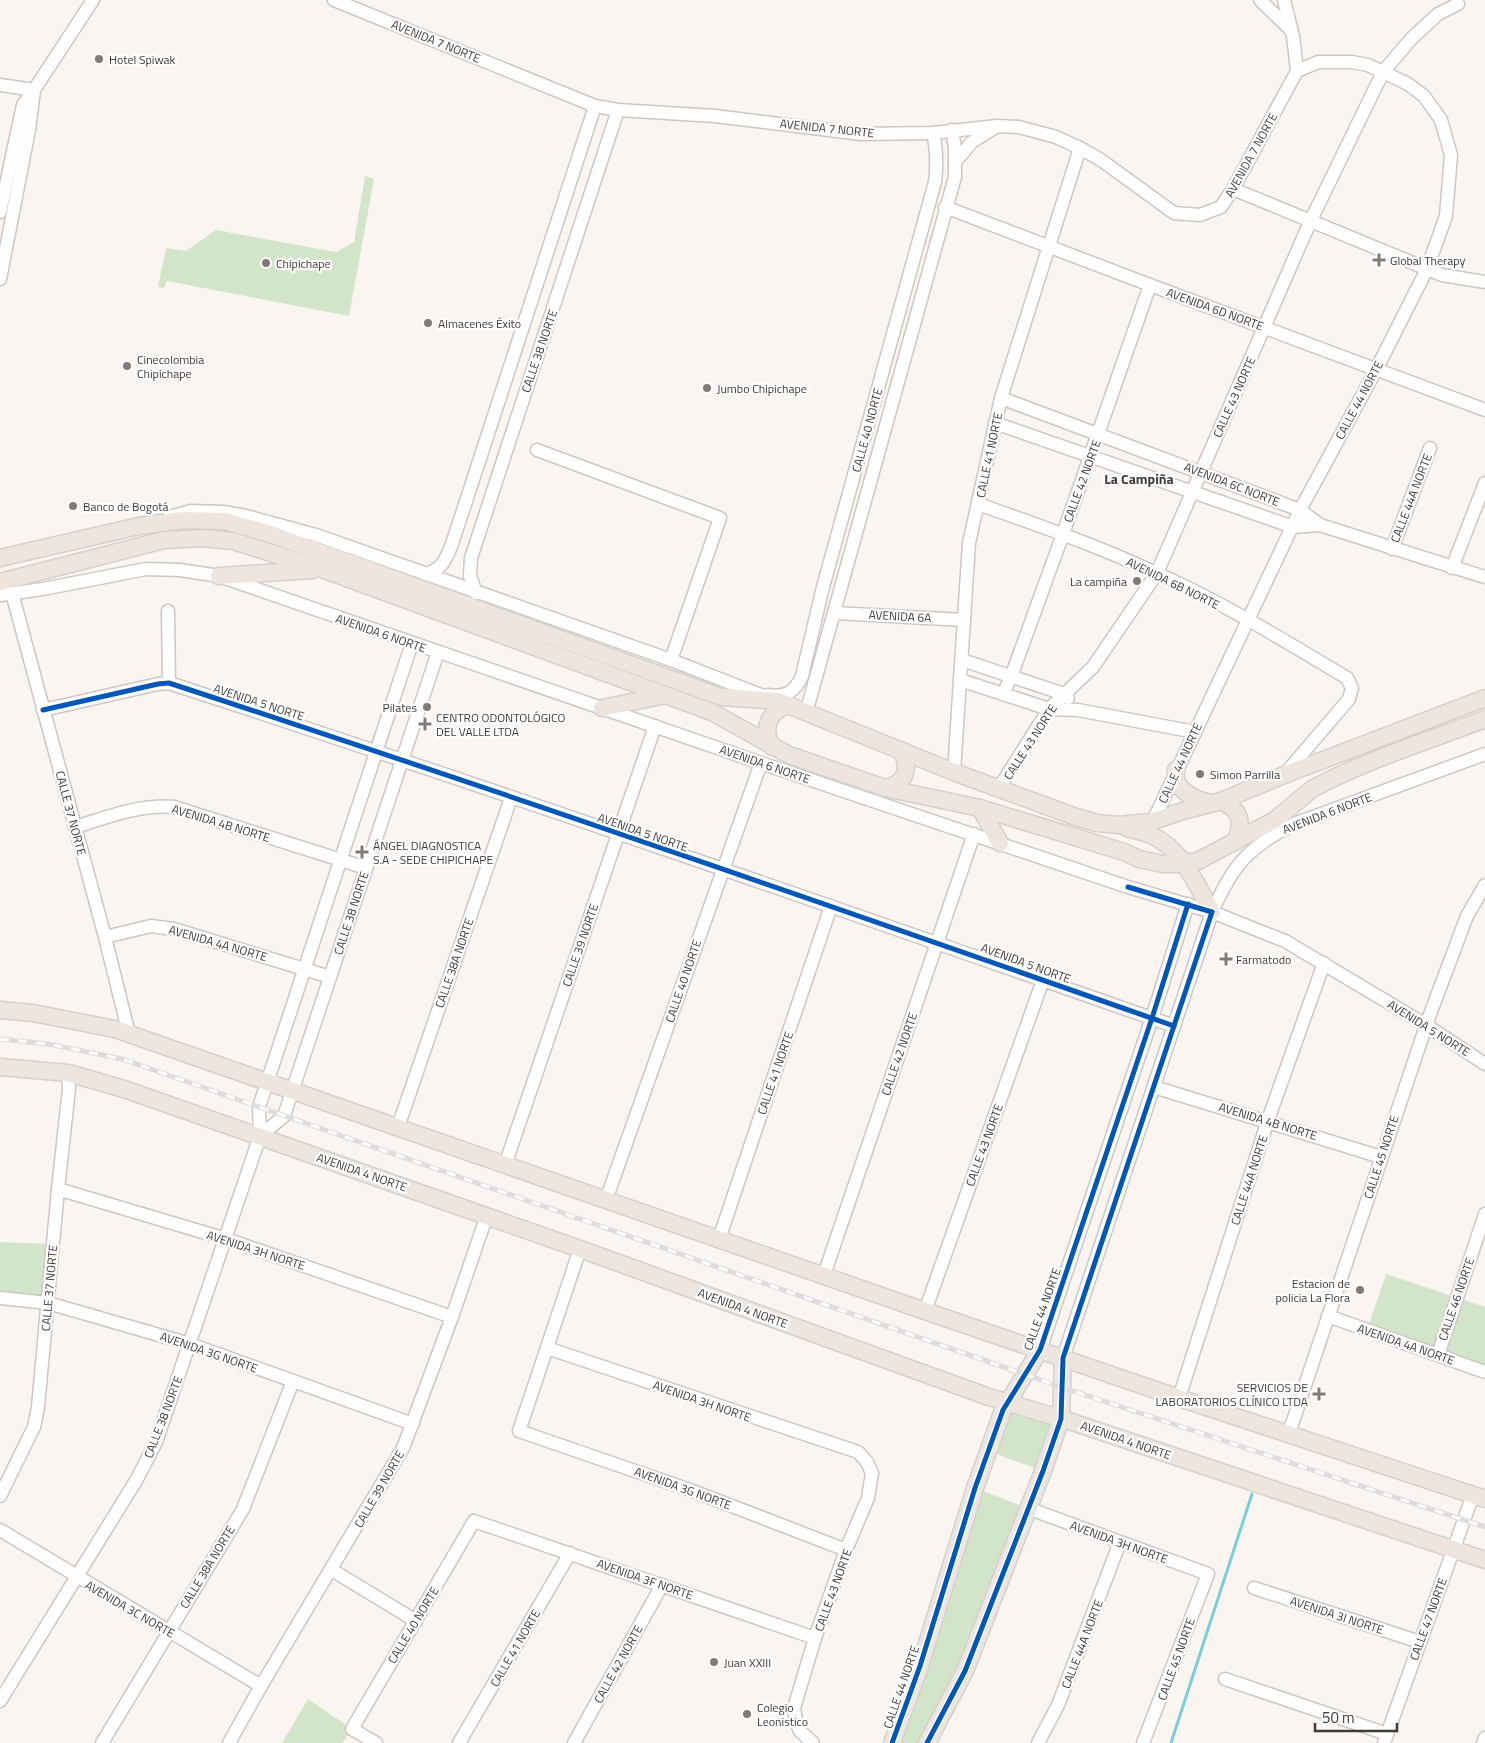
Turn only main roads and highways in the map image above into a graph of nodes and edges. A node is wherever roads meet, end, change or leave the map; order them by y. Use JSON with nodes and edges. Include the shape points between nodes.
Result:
{"nodes":[{"id":1,"x":0,"y":558,"type":"edge"},
{"id":2,"x":322,"y":569,"type":"junction"},
{"id":3,"x":219,"y":576,"type":"road end"},
{"id":4,"x":0,"y":582,"type":"edge"},
{"id":5,"x":666,"y":694,"type":"junction"},
{"id":6,"x":1485,"y":698,"type":"edge"},
{"id":7,"x":783,"y":703,"type":"junction"},
{"id":8,"x":602,"y":708,"type":"road end"},
{"id":9,"x":1485,"y":719,"type":"edge"},
{"id":10,"x":772,"y":747,"type":"junction"},
{"id":11,"x":901,"y":750,"type":"junction"},
{"id":12,"x":1176,"y":770,"type":"road end"},
{"id":13,"x":885,"y":788,"type":"junction"},
{"id":14,"x":1217,"y":802,"type":"junction"},
{"id":15,"x":980,"y":808,"type":"junction"},
{"id":16,"x":1118,"y":825,"type":"junction"},
{"id":17,"x":1234,"y":842,"type":"junction"},
{"id":18,"x":1000,"y":843,"type":"road end"},
{"id":19,"x":1184,"y":864,"type":"junction"},
{"id":20,"x":1212,"y":912,"type":"road end"},
{"id":21,"x":0,"y":1010,"type":"edge"},
{"id":22,"x":0,"y":1067,"type":"edge"},
{"id":23,"x":1040,"y":1350,"type":"junction"},
{"id":24,"x":1063,"y":1358,"type":"junction"},
{"id":25,"x":1006,"y":1403,"type":"junction"},
{"id":26,"x":1061,"y":1419,"type":"junction"},
{"id":27,"x":1479,"y":1497,"type":"edge"},
{"id":28,"x":1485,"y":1560,"type":"edge"},
{"id":29,"x":892,"y":1743,"type":"edge"},
{"id":30,"x":927,"y":1743,"type":"edge"}],
"edges":[{"from":1,"to":7,"type":"main road","via":[[152,523],[225,521],[721,696]]},
{"from":2,"to":3,"type":"main road"},
{"from":2,"to":4,"type":"main road","name":"AVENIDA 6 NORTE","via":[[233,542],[190,538],[154,542]]},
{"from":2,"to":5,"type":"main road","name":"AVENIDA 6 NORTE"},
{"from":5,"to":8,"type":"main road"},
{"from":5,"to":10,"type":"main road","name":"AVENIDA 6 NORTE","via":[[712,712]]},
{"from":6,"to":14,"type":"main road"},
{"from":7,"to":10,"type":"main road","via":[[768,722],[766,730]]},
{"from":7,"to":11,"type":"main road"},
{"from":9,"to":17,"type":"main road","name":"AVENIDA 6 NORTE","via":[[1318,786],[1275,820]]},
{"from":10,"to":13,"type":"main road","name":"AVENIDA 6 NORTE"},
{"from":11,"to":13,"type":"main road","via":[[907,766],[905,774],[900,782]]},
{"from":11,"to":16,"type":"main road","via":[[1076,818]]},
{"from":12,"to":14,"type":"main road","via":[[1176,779],[1190,796],[1203,802]]},
{"from":13,"to":15,"type":"main road","name":"AVENIDA 6 NORTE"},
{"from":14,"to":16,"type":"main road","via":[[1152,822]]},
{"from":14,"to":17,"type":"main road","via":[[1236,811],[1240,832]]},
{"from":15,"to":18,"type":"main road"},
{"from":15,"to":19,"type":"main road","name":"AVENIDA 6 NORTE","via":[[1139,859]]},
{"from":16,"to":19,"type":"main road","via":[[1153,836],[1170,847]]},
{"from":17,"to":19,"type":"main road","name":"AVENIDA 6 NORTE","via":[[1198,861]]},
{"from":19,"to":20,"type":"main road"},
{"from":21,"to":23,"type":"main road","via":[[115,1029]]},
{"from":22,"to":25,"type":"main road","name":"AVENIDA 4 NORTE","via":[[68,1073],[124,1089]]},
{"from":23,"to":24,"type":"main road"},
{"from":23,"to":25,"type":"main road","name":"CALLE 44 NORTE"},
{"from":24,"to":26,"type":"main road"},
{"from":24,"to":27,"type":"main road"},
{"from":25,"to":26,"type":"main road","name":"AVENIDA 4 NORTE"},
{"from":25,"to":29,"type":"main road","name":"CALLE 44 NORTE"},
{"from":26,"to":28,"type":"main road","name":"AVENIDA 4 NORTE"},
{"from":26,"to":30,"type":"main road","via":[[1030,1509],[965,1671]]}]}
